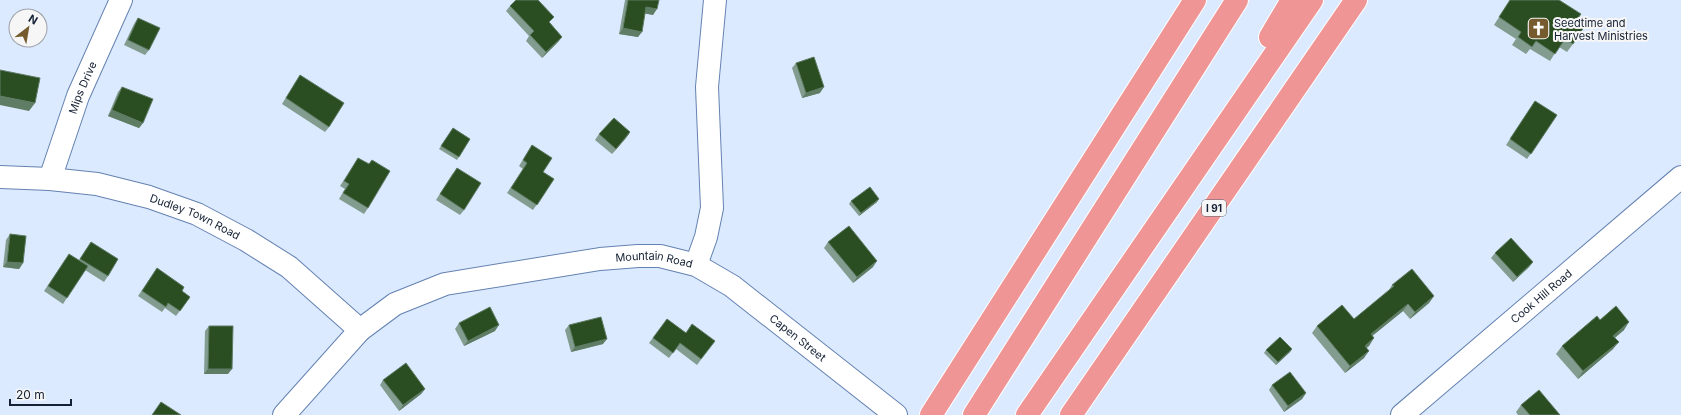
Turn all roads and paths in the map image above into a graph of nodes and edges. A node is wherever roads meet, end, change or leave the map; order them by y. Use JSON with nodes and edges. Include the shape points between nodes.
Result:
{"nodes":[{"id":1,"x":121,"y":0,"type":"edge"},
{"id":2,"x":715,"y":0,"type":"edge"},
{"id":3,"x":1195,"y":0,"type":"edge"},
{"id":4,"x":1237,"y":0,"type":"edge"},
{"id":5,"x":1248,"y":0,"type":"edge"},
{"id":6,"x":1292,"y":0,"type":"edge"},
{"id":7,"x":1312,"y":0,"type":"edge"},
{"id":8,"x":1356,"y":0,"type":"edge"},
{"id":9,"x":1173,"y":101,"type":"junction"},
{"id":10,"x":0,"y":177,"type":"edge"},
{"id":11,"x":1681,"y":177,"type":"edge"},
{"id":12,"x":50,"y":178,"type":"junction"},
{"id":13,"x":1186,"y":184,"type":"junction"},
{"id":14,"x":696,"y":264,"type":"junction"},
{"id":15,"x":360,"y":330,"type":"junction"},
{"id":16,"x":284,"y":415,"type":"edge"},
{"id":17,"x":896,"y":415,"type":"edge"},
{"id":18,"x":931,"y":415,"type":"edge"},
{"id":19,"x":974,"y":415,"type":"edge"},
{"id":20,"x":1027,"y":415,"type":"edge"},
{"id":21,"x":1071,"y":415,"type":"edge"},
{"id":22,"x":1402,"y":415,"type":"edge"}],
"edges":[{"from":1,"to":12,"type":"street","name":"Mips Drive","via":[[78,96]]},
{"from":2,"to":14,"type":"street","name":"Mountain Road","via":[[707,87],[712,208],[706,237]]},
{"from":3,"to":18,"type":"highway"},
{"from":4,"to":9,"type":"highway"},
{"from":5,"to":9,"type":"highway"},
{"from":6,"to":13,"type":"highway"},
{"from":7,"to":13,"type":"highway"},
{"from":8,"to":21,"type":"highway","number":"I 91"},
{"from":9,"to":19,"type":"highway"},
{"from":10,"to":12,"type":"street","name":"Dudley Town Road"},
{"from":11,"to":22,"type":"street","name":"Cook Hill Road"},
{"from":12,"to":15,"type":"street","name":"Dudley Town Road","via":[[97,184],[149,197],[198,214],[289,267]]},
{"from":13,"to":20,"type":"highway"},
{"from":14,"to":15,"type":"street","name":"Mountain Road","via":[[660,256],[600,258],[445,284],[395,304]]},
{"from":14,"to":17,"type":"street","name":"Capen Street","via":[[732,286]]},
{"from":15,"to":16,"type":"street","name":"Mountain Road"}]}
